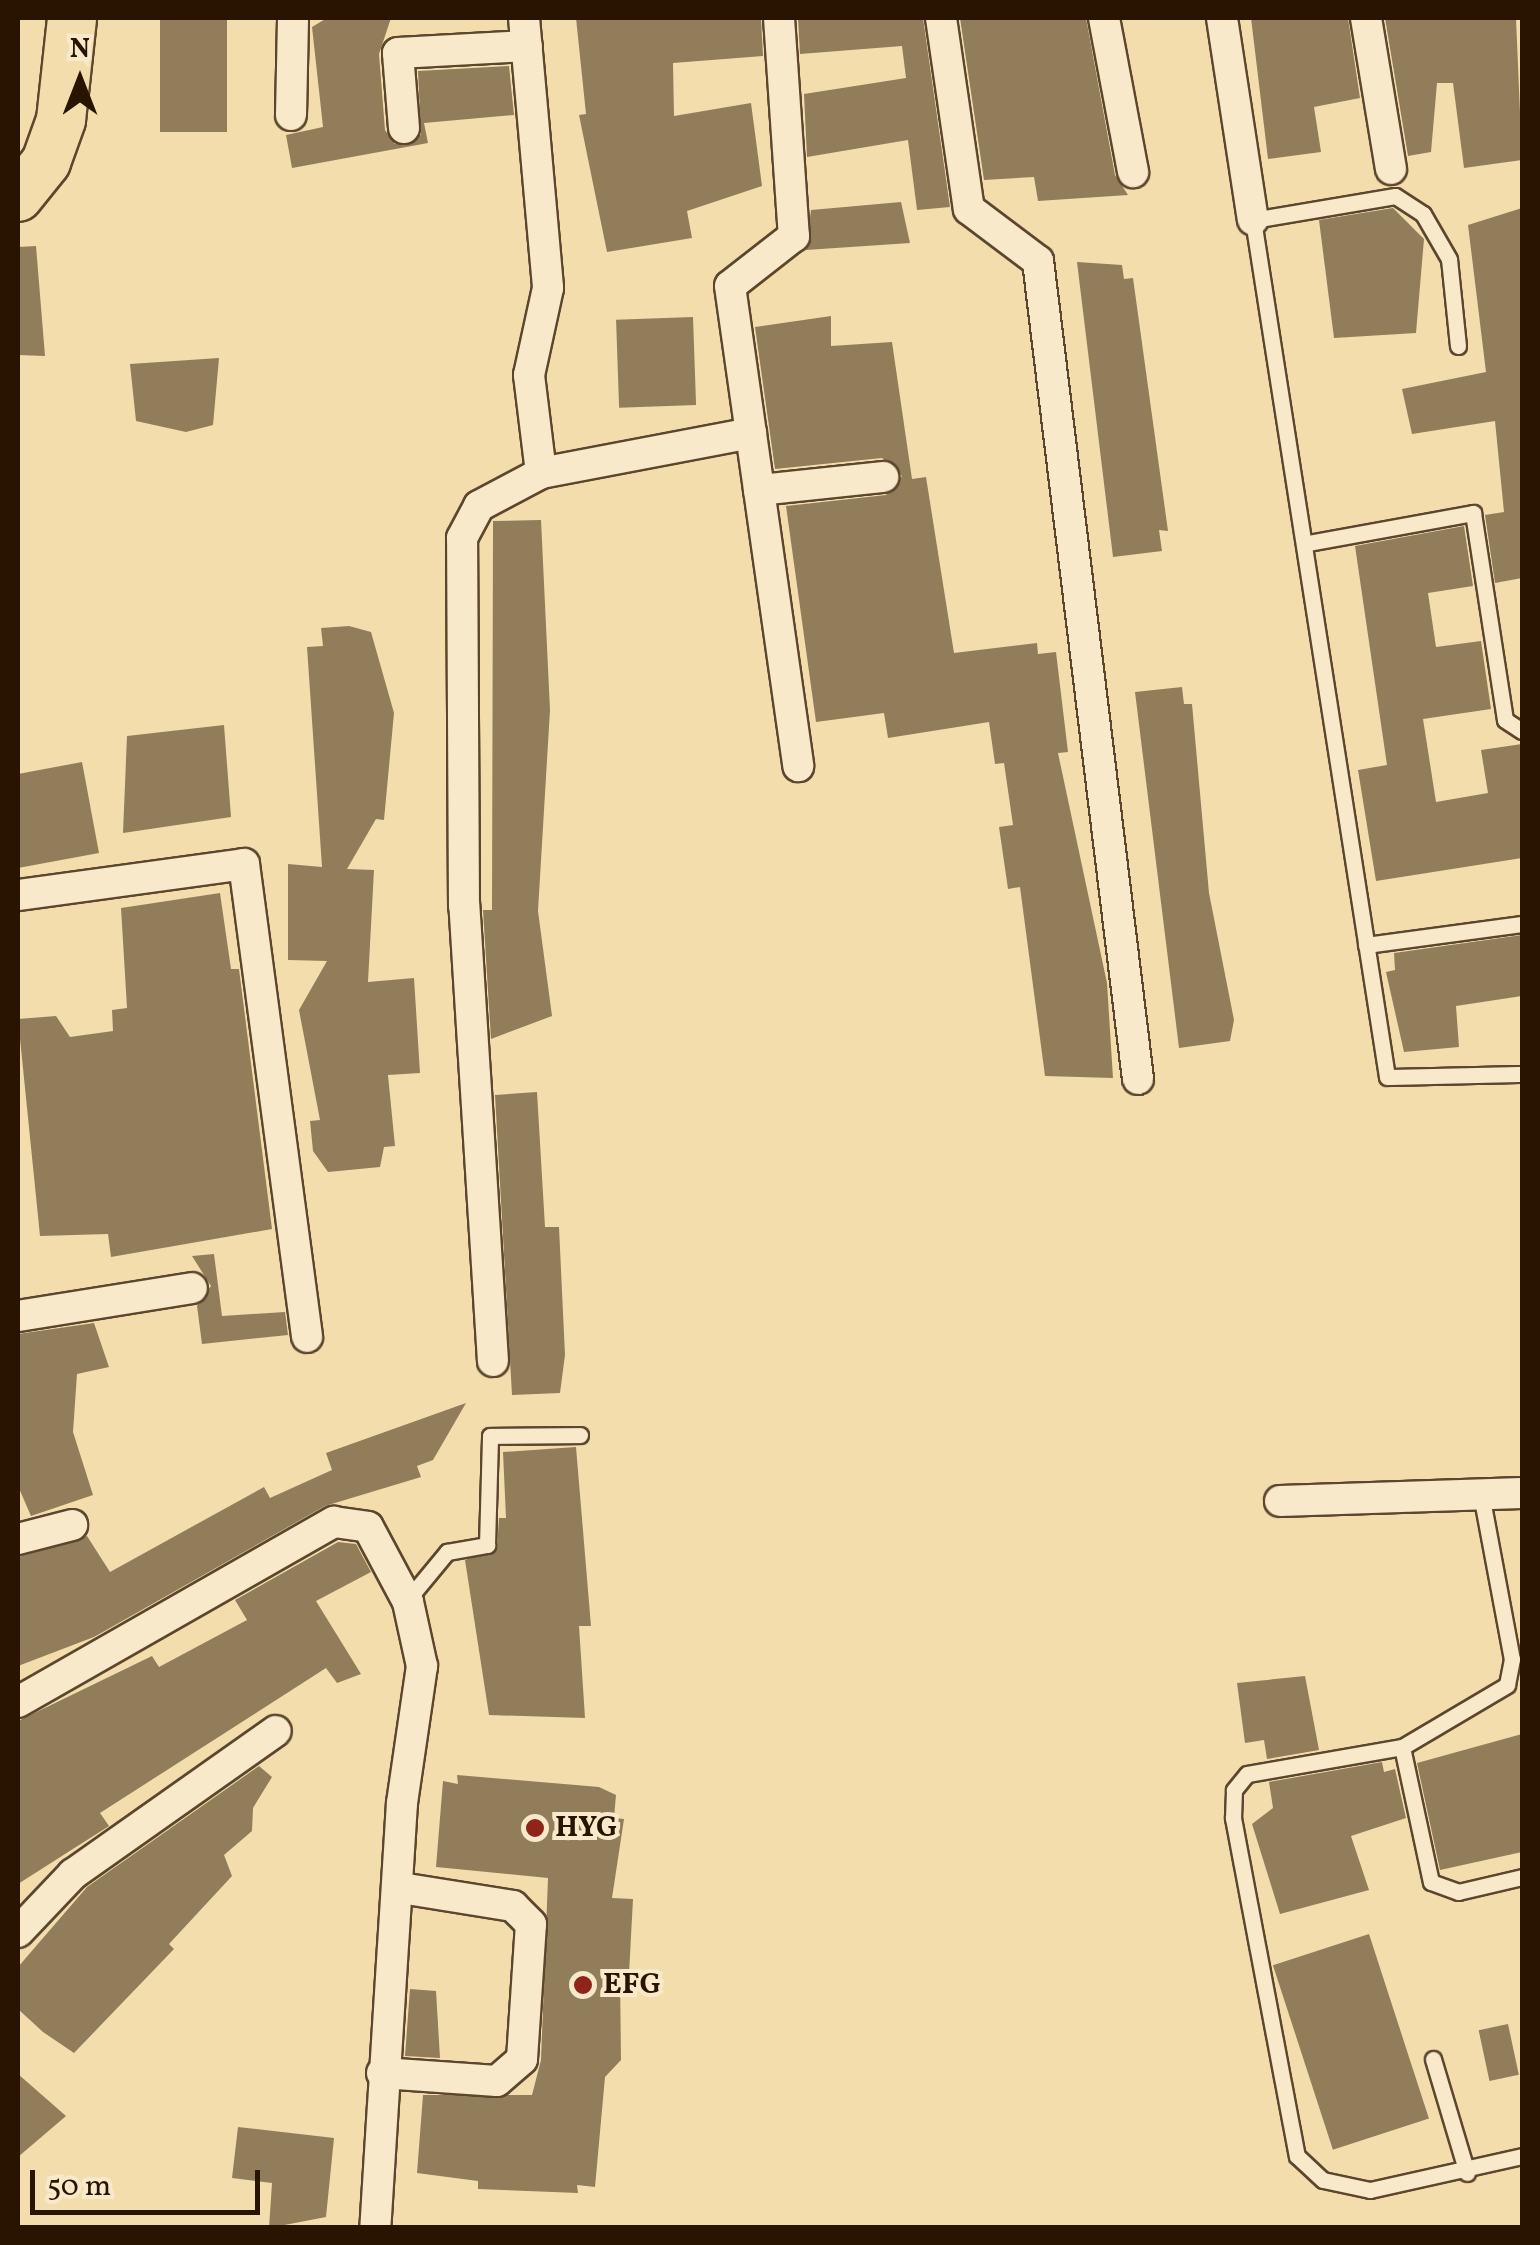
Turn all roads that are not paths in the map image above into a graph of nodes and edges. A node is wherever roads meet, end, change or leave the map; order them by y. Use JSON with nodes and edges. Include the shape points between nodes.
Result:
{"nodes":[{"id":1,"x":72,"y":18,"type":"edge"},
{"id":2,"x":293,"y":18,"type":"edge"},
{"id":3,"x":780,"y":18,"type":"edge"},
{"id":4,"x":941,"y":18,"type":"edge"},
{"id":5,"x":1104,"y":18,"type":"edge"},
{"id":6,"x":1222,"y":18,"type":"edge"},
{"id":7,"x":1366,"y":18,"type":"edge"},
{"id":8,"x":526,"y":32,"type":"edge"},
{"id":9,"x":292,"y":115,"type":"dead end"},
{"id":10,"x":404,"y":128,"type":"dead end"},
{"id":11,"x":1390,"y":169,"type":"dead end"},
{"id":12,"x":1133,"y":172,"type":"dead end"},
{"id":13,"x":18,"y":197,"type":"edge"},
{"id":14,"x":1253,"y":220,"type":"junction"},
{"id":15,"x":1458,"y":346,"type":"dead end"},
{"id":16,"x":751,"y":433,"type":"junction"},
{"id":17,"x":541,"y":473,"type":"junction"},
{"id":18,"x":883,"y":477,"type":"dead end"},
{"id":19,"x":759,"y":490,"type":"junction"},
{"id":20,"x":1308,"y":543,"type":"junction"},
{"id":21,"x":1522,"y":730,"type":"edge"},
{"id":22,"x":798,"y":766,"type":"dead end"},
{"id":23,"x":18,"y":895,"type":"edge"},
{"id":24,"x":1522,"y":924,"type":"edge"},
{"id":25,"x":1366,"y":945,"type":"junction"},
{"id":26,"x":1522,"y":1074,"type":"edge"},
{"id":27,"x":1138,"y":1079,"type":"dead end"},
{"id":28,"x":192,"y":1288,"type":"dead end"},
{"id":29,"x":18,"y":1316,"type":"edge"},
{"id":30,"x":307,"y":1337,"type":"dead end"},
{"id":31,"x":493,"y":1362,"type":"dead end"},
{"id":32,"x":580,"y":1435,"type":"dead end"},
{"id":33,"x":1522,"y":1493,"type":"edge"},
{"id":34,"x":1481,"y":1494,"type":"junction"},
{"id":35,"x":1280,"y":1501,"type":"dead end"},
{"id":36,"x":72,"y":1525,"type":"dead end"},
{"id":37,"x":18,"y":1539,"type":"edge"},
{"id":38,"x":408,"y":1602,"type":"junction"},
{"id":39,"x":18,"y":1702,"type":"edge"},
{"id":40,"x":276,"y":1731,"type":"dead end"},
{"id":41,"x":1402,"y":1747,"type":"junction"},
{"id":42,"x":1522,"y":1877,"type":"edge"},
{"id":43,"x":400,"y":1888,"type":"junction"},
{"id":44,"x":18,"y":1932,"type":"edge"},
{"id":45,"x":1434,"y":2058,"type":"dead end"},
{"id":46,"x":382,"y":2073,"type":"junction"},
{"id":47,"x":1522,"y":2156,"type":"edge"},
{"id":48,"x":1467,"y":2173,"type":"junction"},
{"id":49,"x":375,"y":2228,"type":"edge"}],
"edges":[{"from":1,"to":13,"type":"main road","via":[[61,120],[46,162]]},
{"from":2,"to":9,"type":"street"},
{"from":3,"to":16,"type":"street","via":[[794,236],[730,286]]},
{"from":4,"to":27,"type":"street","via":[[969,209],[1038,261]]},
{"from":5,"to":12,"type":"street"},
{"from":6,"to":14,"type":"street"},
{"from":7,"to":11,"type":"street"},
{"from":8,"to":10,"type":"street","via":[[398,54]]},
{"from":8,"to":17,"type":"street","via":[[548,288],[529,375]]},
{"from":14,"to":15,"type":"lane","via":[[1395,196],[1423,214],[1448,259]]},
{"from":14,"to":20,"type":"lane"},
{"from":16,"to":17,"type":"street"},
{"from":16,"to":19,"type":"street"},
{"from":17,"to":31,"type":"street","via":[[479,506],[457,572],[464,906]]},
{"from":18,"to":19,"type":"street"},
{"from":19,"to":22,"type":"street"},
{"from":20,"to":21,"type":"lane","via":[[1473,513],[1506,720]]},
{"from":20,"to":25,"type":"lane"},
{"from":23,"to":30,"type":"street","via":[[244,864]]},
{"from":24,"to":25,"type":"lane"},
{"from":25,"to":26,"type":"lane","via":[[1387,1077]]},
{"from":28,"to":29,"type":"street"},
{"from":32,"to":38,"type":"lane","via":[[490,1436],[487,1544],[447,1552],[425,1568]]},
{"from":33,"to":34,"type":"street"},
{"from":34,"to":35,"type":"street"},
{"from":34,"to":41,"type":"lane","via":[[1512,1659],[1508,1685]]},
{"from":36,"to":37,"type":"street"},
{"from":38,"to":39,"type":"street","via":[[368,1527],[334,1522]]},
{"from":38,"to":43,"type":"street","via":[[422,1666]]},
{"from":40,"to":44,"type":"street","via":[[73,1874]]},
{"from":41,"to":42,"type":"lane","via":[[1432,1882],[1458,1892]]},
{"from":41,"to":48,"type":"lane","via":[[1248,1774],[1234,1790],[1233,1818],[1297,2156],[1323,2180],[1356,2189]]},
{"from":43,"to":46,"type":"street"},
{"from":43,"to":46,"type":"street","via":[[514,1906],[531,1924],[522,2058],[497,2082]]},
{"from":45,"to":48,"type":"lane"},
{"from":46,"to":49,"type":"street"},
{"from":47,"to":48,"type":"lane"}]}
